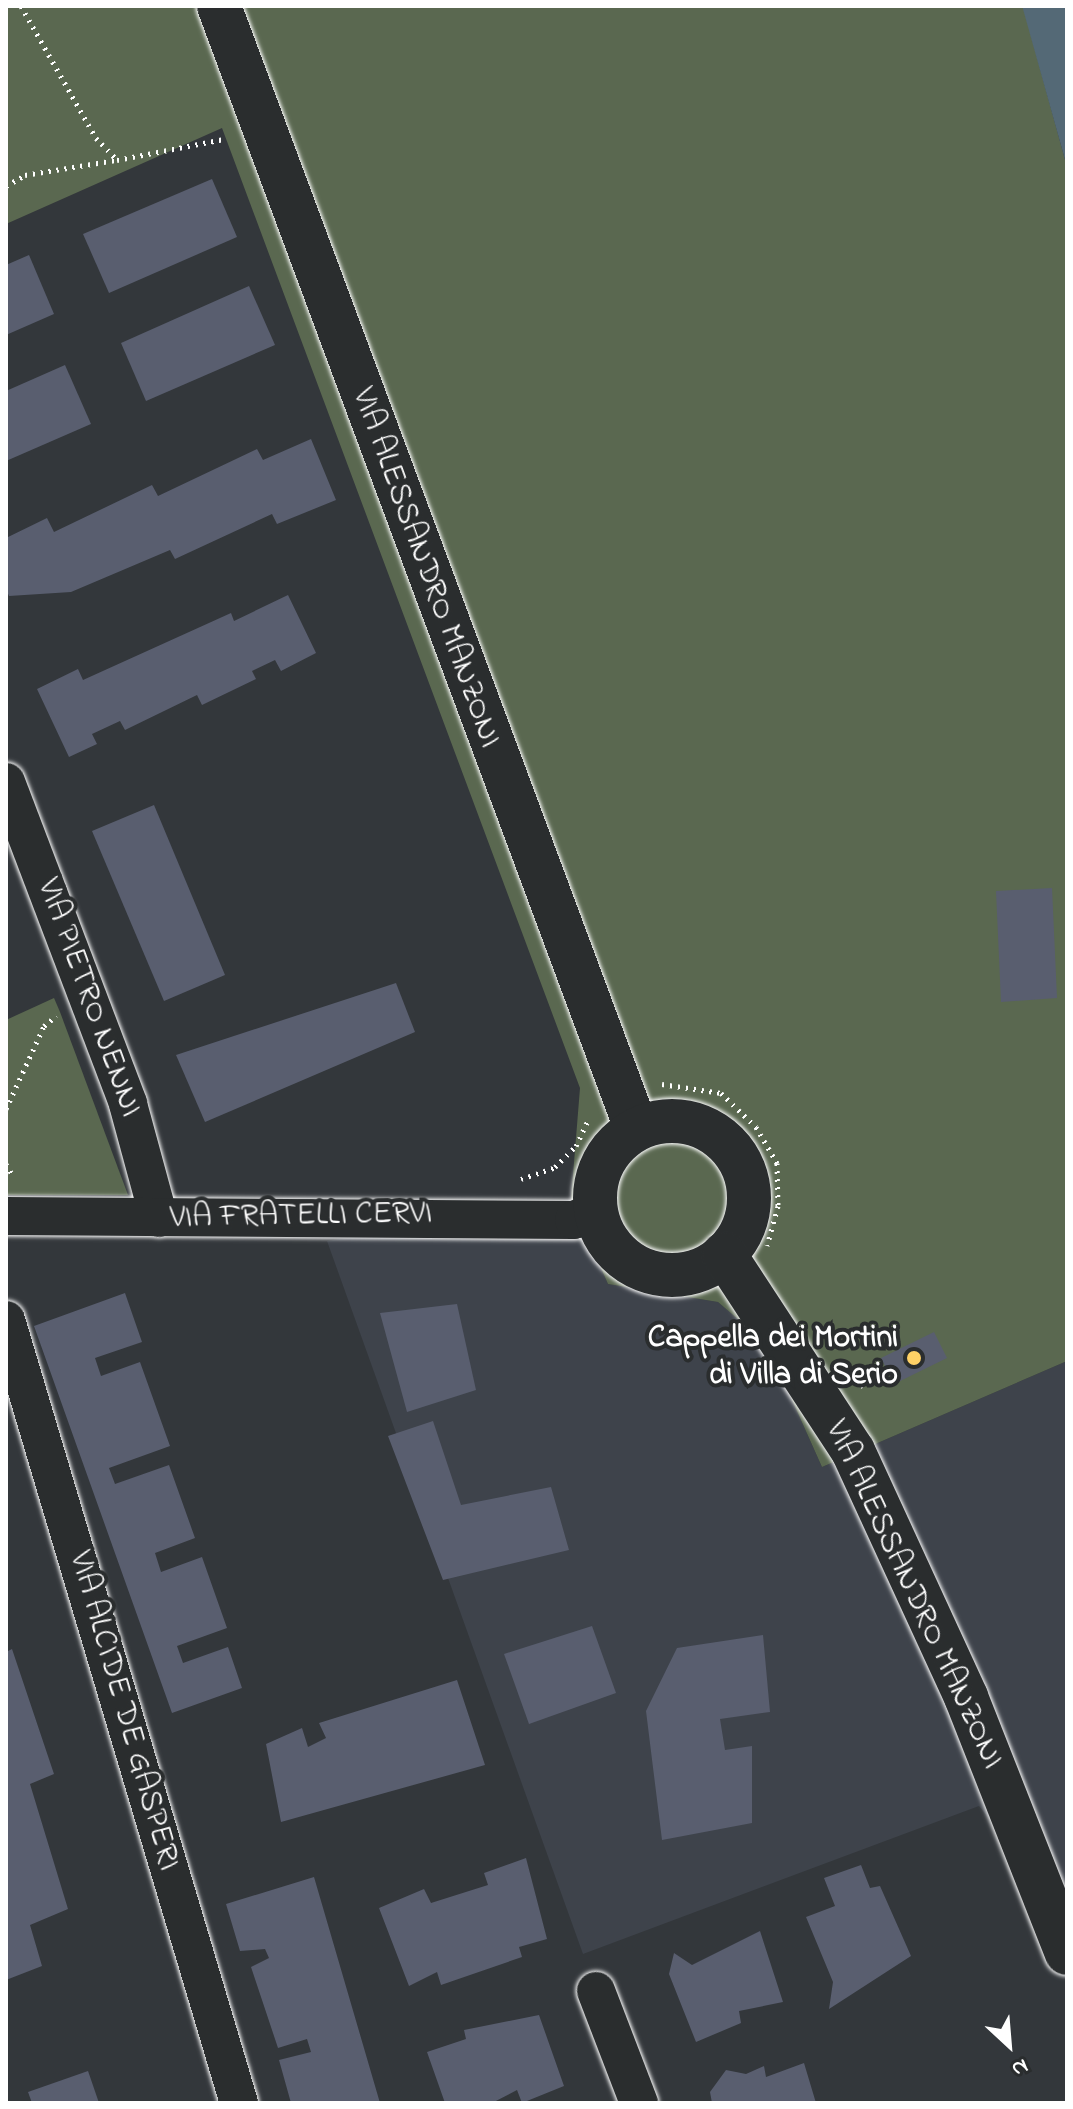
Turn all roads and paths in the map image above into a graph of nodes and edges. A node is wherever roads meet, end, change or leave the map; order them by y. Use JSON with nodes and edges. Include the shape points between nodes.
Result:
{"nodes":[{"id":1,"x":21,"y":6,"type":"edge"},
{"id":2,"x":219,"y":6,"type":"edge"},
{"id":3,"x":241,"y":138,"type":"dead end"},
{"id":4,"x":117,"y":160,"type":"junction"},
{"id":5,"x":6,"y":186,"type":"edge"},
{"id":6,"x":6,"y":782,"type":"edge"},
{"id":7,"x":88,"y":996,"type":"junction"},
{"id":8,"x":6,"y":1109,"type":"edge"},
{"id":9,"x":593,"y":1111,"type":"dead end"},
{"id":10,"x":636,"y":1128,"type":"junction"},
{"id":11,"x":510,"y":1182,"type":"dead end"},
{"id":12,"x":595,"y":1211,"type":"junction"},
{"id":13,"x":6,"y":1216,"type":"edge"},
{"id":14,"x":159,"y":1218,"type":"junction"},
{"id":15,"x":724,"y":1254,"type":"junction"},
{"id":16,"x":6,"y":1320,"type":"edge"},
{"id":17,"x":888,"y":1372,"type":"dead end"},
{"id":18,"x":848,"y":1392,"type":"dead end"},
{"id":19,"x":1067,"y":1953,"type":"edge"},
{"id":20,"x":596,"y":1991,"type":"dead end"},
{"id":21,"x":239,"y":2103,"type":"edge"},
{"id":22,"x":639,"y":2103,"type":"edge"}],
"edges":[{"from":1,"to":4,"type":"path","via":[[96,138]]},
{"from":2,"to":10,"type":"street","name":"VIA ALESSANDRO MANZONI"},
{"from":3,"to":4,"type":"path"},
{"from":4,"to":5,"type":"path","via":[[25,175]]},
{"from":6,"to":7,"type":"street","name":"VIA PIETRO NENNI"},
{"from":7,"to":8,"type":"path","via":[[44,1026]]},
{"from":7,"to":14,"type":"street","name":"VIA PIETRO NENNI","via":[[128,1104]]},
{"from":9,"to":11,"type":"path","via":[[576,1146],[555,1167]]},
{"from":10,"to":12,"type":"street","via":[[611,1150],[601,1169]]},
{"from":10,"to":15,"type":"street","via":[[660,1121],[708,1129],[741,1164],[748,1212]]},
{"from":12,"to":14,"type":"street","name":"VIA FRATELLI CERVI","via":[[574,1220]]},
{"from":12,"to":15,"type":"street","via":[[613,1249],[647,1272],[688,1274]]},
{"from":13,"to":14,"type":"street","name":"VIA FRATELLI CERVI"},
{"from":15,"to":19,"type":"street","name":"VIA ALESSANDRO MANZONI","via":[[853,1451],[966,1697]]},
{"from":16,"to":21,"type":"street","name":"VIA ALCIDE DE GASPERI"},
{"from":17,"to":18,"type":"path"},
{"from":20,"to":22,"type":"street"}]}
